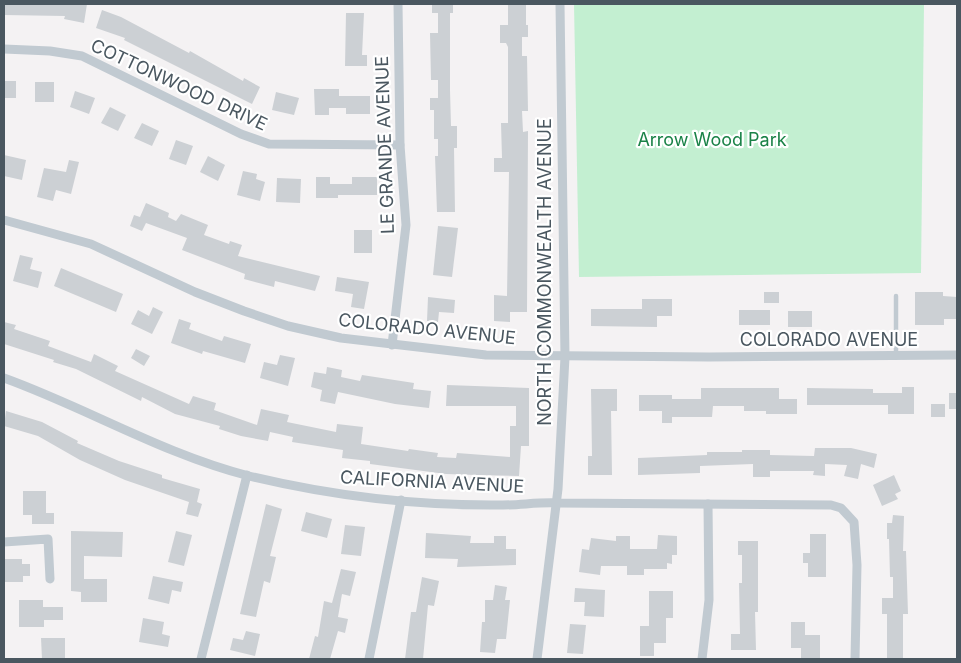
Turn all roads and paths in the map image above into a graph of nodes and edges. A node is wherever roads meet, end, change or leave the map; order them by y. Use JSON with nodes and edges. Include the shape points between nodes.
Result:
{"nodes":[{"id":1,"x":398,"y":4,"type":"edge"},
{"id":2,"x":560,"y":4,"type":"edge"},
{"id":3,"x":4,"y":49,"type":"edge"},
{"id":4,"x":400,"y":145,"type":"junction"},
{"id":5,"x":4,"y":220,"type":"edge"},
{"id":6,"x":896,"y":296,"type":"dead end"},
{"id":7,"x":392,"y":345,"type":"junction"},
{"id":8,"x":565,"y":356,"type":"junction"},
{"id":9,"x":896,"y":356,"type":"junction"},
{"id":10,"x":957,"y":356,"type":"edge"},
{"id":11,"x":4,"y":378,"type":"edge"},
{"id":12,"x":247,"y":475,"type":"junction"},
{"id":13,"x":401,"y":500,"type":"junction"},
{"id":14,"x":555,"y":502,"type":"junction"},
{"id":15,"x":708,"y":504,"type":"junction"},
{"id":16,"x":4,"y":542,"type":"edge"},
{"id":17,"x":50,"y":579,"type":"dead end"},
{"id":18,"x":201,"y":659,"type":"edge"},
{"id":19,"x":369,"y":659,"type":"edge"},
{"id":20,"x":537,"y":659,"type":"edge"},
{"id":21,"x":702,"y":659,"type":"edge"},
{"id":22,"x":854,"y":659,"type":"edge"}],
"edges":[{"from":1,"to":4,"type":"street","name":"LE GRANDE AVENUE"},
{"from":2,"to":8,"type":"street","name":"NORTH COMMONWEALTH AVENUE"},
{"from":3,"to":4,"type":"street","name":"COTTONWOOD DRIVE","via":[[82,56],[263,143],[286,146]]},
{"from":4,"to":7,"type":"street","name":"LE GRANDE AVENUE","via":[[406,225]]},
{"from":5,"to":7,"type":"street","name":"COLORADO AVENUE","via":[[92,244],[196,292],[288,326]]},
{"from":6,"to":9,"type":"lane"},
{"from":7,"to":8,"type":"street","name":"COLORADO AVENUE","via":[[486,355]]},
{"from":8,"to":9,"type":"street","name":"COLORADO AVENUE"},
{"from":8,"to":14,"type":"street","name":"NORTH COMMONWEALTH AVENUE"},
{"from":9,"to":10,"type":"street","name":"COLORADO AVENUE"},
{"from":11,"to":12,"type":"street","name":"CALIFORNIA AVENUE","via":[[196,460]]},
{"from":12,"to":13,"type":"street","name":"CALIFORNIA AVENUE","via":[[353,497]]},
{"from":12,"to":18,"type":"street"},
{"from":13,"to":14,"type":"street","name":"CALIFORNIA AVENUE","via":[[501,505]]},
{"from":13,"to":19,"type":"street"},
{"from":14,"to":15,"type":"street","name":"CALIFORNIA AVENUE"},
{"from":14,"to":20,"type":"street","name":"NORTH COMMONWEALTH AVENUE"},
{"from":15,"to":21,"type":"street","via":[[708,600]]},
{"from":15,"to":22,"type":"street","name":"CALIFORNIA AVENUE","via":[[831,505],[847,514],[854,522],[857,565]]},
{"from":16,"to":17,"type":"street","via":[[48,539]]}]}
